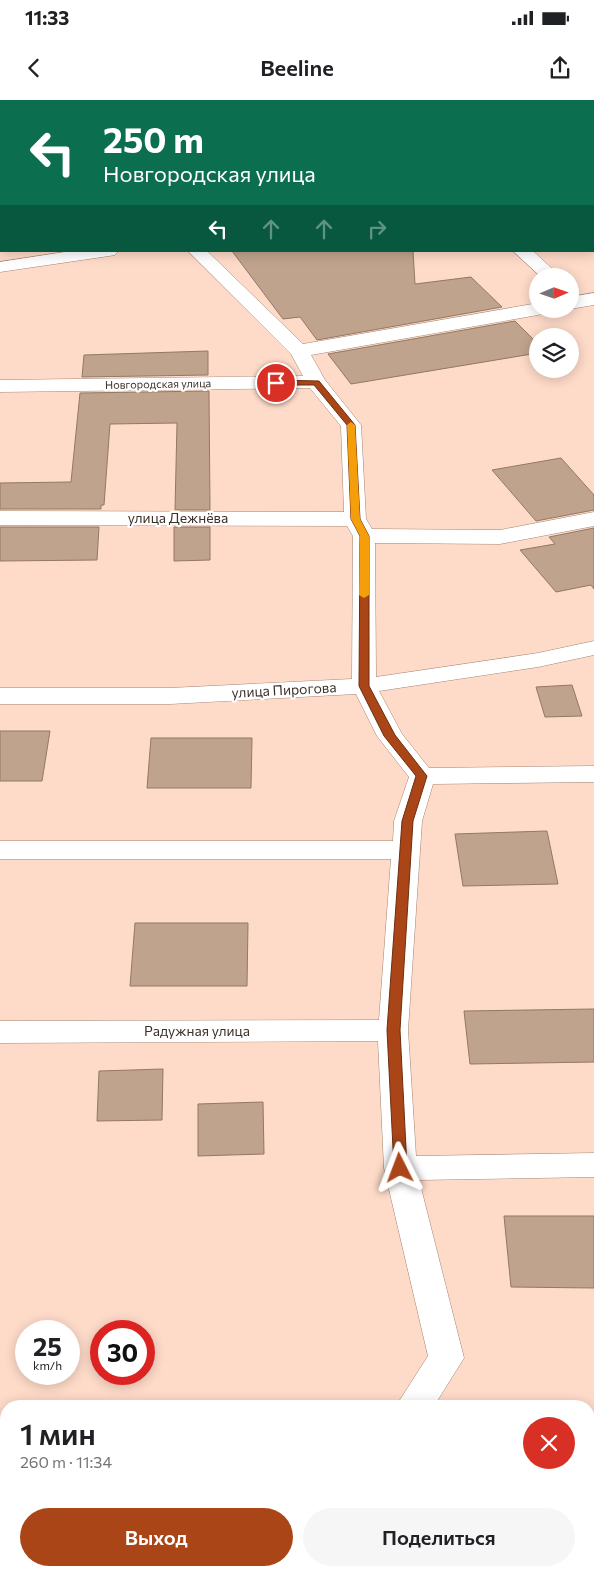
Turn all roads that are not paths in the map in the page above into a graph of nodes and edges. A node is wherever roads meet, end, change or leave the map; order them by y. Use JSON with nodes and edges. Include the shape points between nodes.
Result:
{"nodes":[{"id":1,"x":102,"y":252,"type":"edge"},
{"id":2,"x":199,"y":252,"type":"edge"},
{"id":3,"x":523,"y":252,"type":"edge"},
{"id":4,"x":0,"y":267,"type":"edge"},
{"id":5,"x":542,"y":268,"type":"edge"},
{"id":6,"x":529,"y":310,"type":"edge"},
{"id":7,"x":299,"y":350,"type":"junction"},
{"id":8,"x":316,"y":382,"type":"junction"},
{"id":9,"x":0,"y":386,"type":"edge"},
{"id":10,"x":0,"y":518,"type":"edge"},
{"id":11,"x":594,"y":519,"type":"edge"},
{"id":12,"x":360,"y":527,"type":"junction"},
{"id":13,"x":594,"y":648,"type":"edge"},
{"id":14,"x":364,"y":686,"type":"junction"},
{"id":15,"x":0,"y":696,"type":"edge"},
{"id":16,"x":594,"y":774,"type":"edge"},
{"id":17,"x":422,"y":776,"type":"junction"},
{"id":18,"x":0,"y":850,"type":"edge"},
{"id":19,"x":405,"y":850,"type":"junction"},
{"id":20,"x":393,"y":1030,"type":"junction"},
{"id":21,"x":0,"y":1032,"type":"edge"},
{"id":22,"x":594,"y":1165,"type":"edge"},
{"id":23,"x":400,"y":1168,"type":"junction"},
{"id":24,"x":418,"y":1400,"type":"edge"}],
"edges":[{"from":1,"to":4,"type":"street"},
{"from":2,"to":7,"type":"street"},
{"from":3,"to":5,"type":"street"},
{"from":6,"to":7,"type":"street"},
{"from":7,"to":8,"type":"street"},
{"from":8,"to":9,"type":"street","name":"Новгородская улица"},
{"from":8,"to":12,"type":"street","via":[[351,425]]},
{"from":10,"to":12,"type":"street","name":"улица Дежнёва"},
{"from":11,"to":12,"type":"street","name":"улица Дежнёва","via":[[500,537]]},
{"from":12,"to":14,"type":"street"},
{"from":13,"to":14,"type":"street","name":"улица Пирогова","via":[[538,660]]},
{"from":14,"to":15,"type":"street","name":"улица Пирогова","via":[[170,696]]},
{"from":14,"to":17,"type":"street","via":[[390,736]]},
{"from":16,"to":17,"type":"street"},
{"from":17,"to":19,"type":"street","via":[[408,821]]},
{"from":18,"to":19,"type":"street"},
{"from":19,"to":20,"type":"street"},
{"from":20,"to":21,"type":"street","name":"Радужная улица"},
{"from":20,"to":23,"type":"street"},
{"from":22,"to":23,"type":"street"},
{"from":23,"to":24,"type":"street","via":[[446,1358]]}]}
